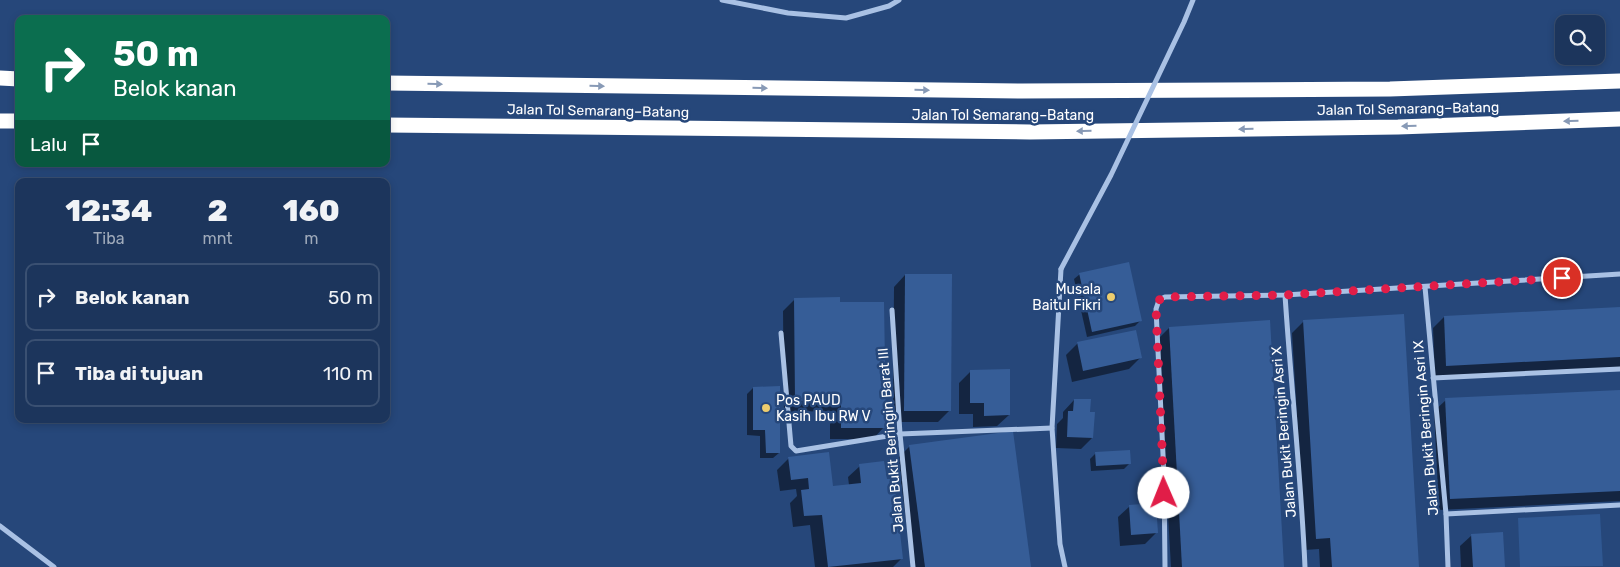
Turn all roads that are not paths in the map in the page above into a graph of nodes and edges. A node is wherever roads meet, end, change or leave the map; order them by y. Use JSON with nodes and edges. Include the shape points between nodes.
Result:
{"nodes":[{"id":1,"x":722,"y":0,"type":"edge"},
{"id":2,"x":899,"y":0,"type":"edge"},
{"id":3,"x":1193,"y":0,"type":"edge"},
{"id":4,"x":0,"y":78,"type":"edge"},
{"id":5,"x":15,"y":79,"type":"edge"},
{"id":6,"x":1620,"y":81,"type":"edge"},
{"id":7,"x":390,"y":83,"type":"edge"},
{"id":8,"x":1620,"y":119,"type":"edge"},
{"id":9,"x":0,"y":121,"type":"edge"},
{"id":10,"x":15,"y":121,"type":"edge"},
{"id":11,"x":390,"y":125,"type":"edge"},
{"id":12,"x":1620,"y":274,"type":"edge"},
{"id":13,"x":1425,"y":287,"type":"junction"},
{"id":14,"x":1285,"y":295,"type":"junction"},
{"id":15,"x":892,"y":310,"type":"dead end"},
{"id":16,"x":781,"y":333,"type":"dead end"},
{"id":17,"x":1620,"y":369,"type":"edge"},
{"id":18,"x":1433,"y":378,"type":"junction"},
{"id":19,"x":1052,"y":428,"type":"junction"},
{"id":20,"x":900,"y":434,"type":"junction"},
{"id":21,"x":1620,"y":505,"type":"edge"},
{"id":22,"x":1446,"y":514,"type":"junction"},
{"id":23,"x":0,"y":526,"type":"edge"},
{"id":24,"x":54,"y":567,"type":"edge"},
{"id":25,"x":913,"y":567,"type":"edge"},
{"id":26,"x":1066,"y":567,"type":"edge"},
{"id":27,"x":1165,"y":567,"type":"edge"},
{"id":28,"x":1305,"y":567,"type":"edge"},
{"id":29,"x":1448,"y":567,"type":"edge"}],
"edges":[{"from":1,"to":2,"type":"street","via":[[788,13],[846,18]]},
{"from":3,"to":19,"type":"street","bridge":true,"via":[[1111,175],[1062,269]]},
{"from":4,"to":5,"type":"highway"},
{"from":7,"to":6,"type":"highway","name":"Jalan Tol Semarang–Batang","one_way":true,"via":[[1032,91],[1390,89]]},
{"from":8,"to":11,"type":"highway","name":"Jalan Tol Semarang–Batang","one_way":true,"via":[[1398,127],[1030,132]]},
{"from":9,"to":10,"type":"highway"},
{"from":12,"to":13,"type":"street"},
{"from":13,"to":14,"type":"street"},
{"from":13,"to":18,"type":"street","name":"Jalan Bukit Beringin Asri IX"},
{"from":14,"to":27,"type":"street","via":[[1165,297],[1159,300],[1156,309]]},
{"from":14,"to":28,"type":"street","name":"Jalan Bukit Beringin Asri X"},
{"from":15,"to":20,"type":"street","name":"Jalan Bukit Beringin Barat III"},
{"from":16,"to":20,"type":"street","via":[[793,449]]},
{"from":17,"to":18,"type":"street"},
{"from":18,"to":22,"type":"street","name":"Jalan Bukit Beringin Asri IX"},
{"from":19,"to":20,"type":"street"},
{"from":19,"to":26,"type":"street","via":[[1060,544]]},
{"from":20,"to":25,"type":"street","name":"Jalan Bukit Beringin Barat III"},
{"from":21,"to":22,"type":"street"},
{"from":22,"to":29,"type":"street","name":"Jalan Bukit Beringin Asri IX"},
{"from":23,"to":24,"type":"street"}]}
